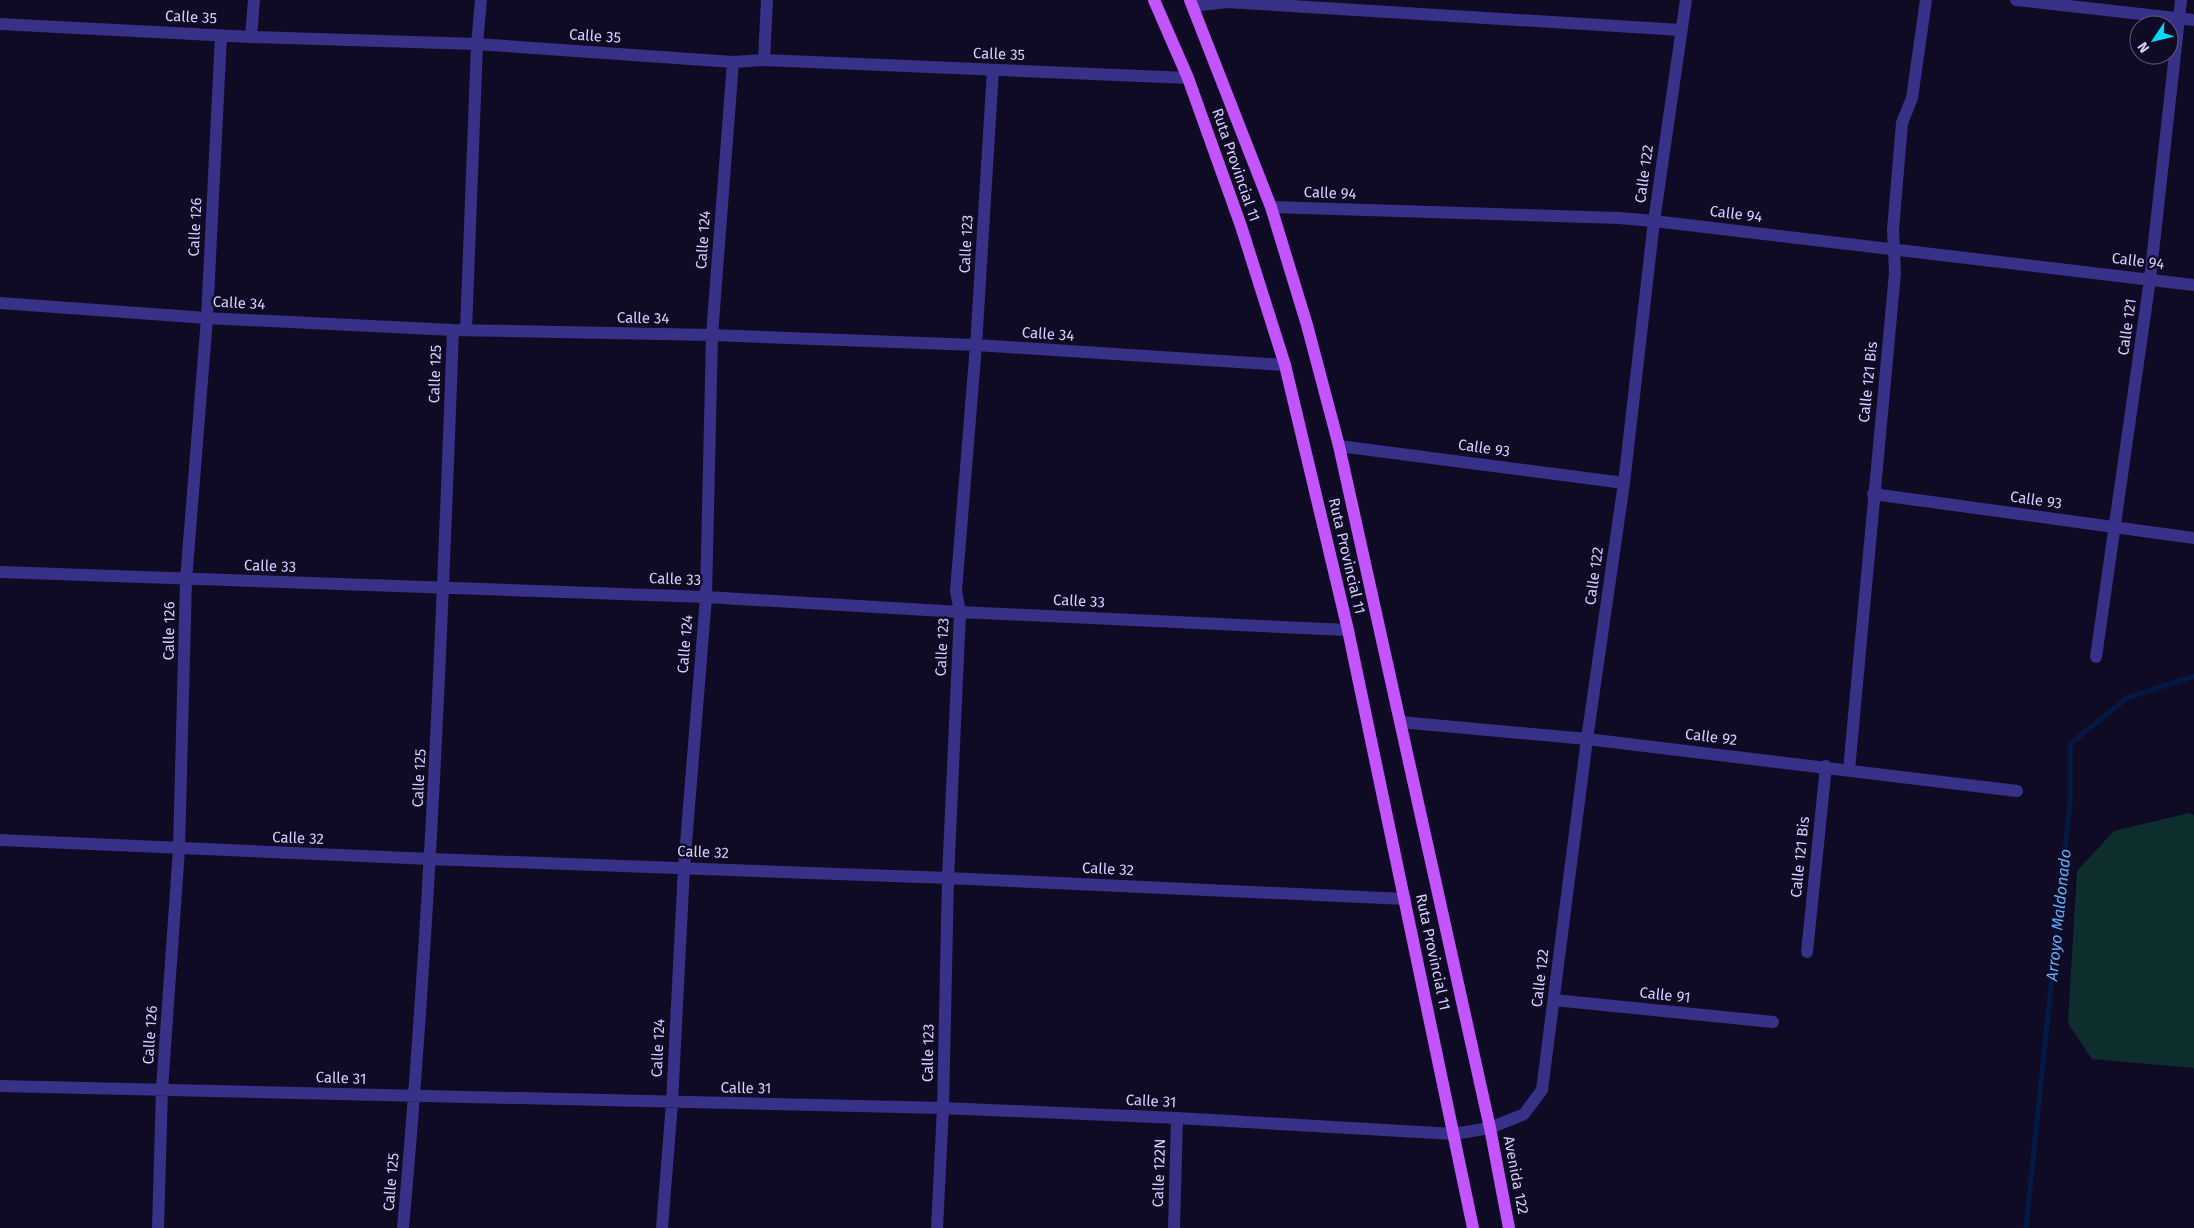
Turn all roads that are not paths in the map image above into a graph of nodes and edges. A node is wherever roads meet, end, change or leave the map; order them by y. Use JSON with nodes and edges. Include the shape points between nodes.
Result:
{"nodes":[{"id":1,"x":254,"y":0,"type":"edge"},
{"id":2,"x":481,"y":0,"type":"edge"},
{"id":3,"x":767,"y":0,"type":"edge"},
{"id":4,"x":1154,"y":0,"type":"edge"},
{"id":5,"x":1686,"y":0,"type":"edge"},
{"id":6,"x":1926,"y":0,"type":"edge"},
{"id":7,"x":2016,"y":0,"type":"edge"},
{"id":8,"x":2181,"y":0,"type":"edge"},
{"id":9,"x":1192,"y":3,"type":"edge"},
{"id":10,"x":2152,"y":15,"type":"edge"},
{"id":11,"x":2179,"y":18,"type":"joint"},
{"id":12,"x":2194,"y":20,"type":"edge"},
{"id":13,"x":0,"y":24,"type":"edge"},
{"id":14,"x":1681,"y":30,"type":"junction"},
{"id":15,"x":221,"y":35,"type":"junction"},
{"id":16,"x":251,"y":37,"type":"junction"},
{"id":17,"x":477,"y":44,"type":"junction"},
{"id":18,"x":764,"y":60,"type":"junction"},
{"id":19,"x":733,"y":62,"type":"junction"},
{"id":20,"x":2174,"y":65,"type":"edge"},
{"id":21,"x":993,"y":70,"type":"junction"},
{"id":22,"x":1188,"y":78,"type":"junction"},
{"id":23,"x":1271,"y":208,"type":"junction"},
{"id":24,"x":1654,"y":220,"type":"junction"},
{"id":25,"x":1894,"y":250,"type":"junction"},
{"id":26,"x":2150,"y":279,"type":"junction"},
{"id":27,"x":2194,"y":285,"type":"edge"},
{"id":28,"x":0,"y":303,"type":"edge"},
{"id":29,"x":207,"y":318,"type":"junction"},
{"id":30,"x":460,"y":330,"type":"junction"},
{"id":31,"x":712,"y":336,"type":"junction"},
{"id":32,"x":976,"y":345,"type":"junction"},
{"id":33,"x":1285,"y":365,"type":"junction"},
{"id":34,"x":1340,"y":446,"type":"junction"},
{"id":35,"x":1624,"y":483,"type":"junction"},
{"id":36,"x":1873,"y":494,"type":"junction"},
{"id":37,"x":2115,"y":527,"type":"junction"},
{"id":38,"x":2194,"y":538,"type":"edge"},
{"id":39,"x":0,"y":572,"type":"edge"},
{"id":40,"x":186,"y":580,"type":"junction"},
{"id":41,"x":444,"y":587,"type":"junction"},
{"id":42,"x":706,"y":597,"type":"junction"},
{"id":43,"x":960,"y":612,"type":"junction"},
{"id":44,"x":1348,"y":630,"type":"junction"},
{"id":45,"x":2096,"y":657,"type":"dead end"},
{"id":46,"x":1400,"y":722,"type":"junction"},
{"id":47,"x":1587,"y":739,"type":"junction"},
{"id":48,"x":1826,"y":766,"type":"junction"},
{"id":49,"x":1850,"y":770,"type":"junction"},
{"id":50,"x":2017,"y":790,"type":"dead end"},
{"id":51,"x":0,"y":840,"type":"edge"},
{"id":52,"x":179,"y":849,"type":"junction"},
{"id":53,"x":431,"y":859,"type":"junction"},
{"id":54,"x":684,"y":868,"type":"junction"},
{"id":55,"x":948,"y":878,"type":"junction"},
{"id":56,"x":1405,"y":898,"type":"junction"},
{"id":57,"x":1807,"y":952,"type":"dead end"},
{"id":58,"x":1554,"y":1000,"type":"junction"},
{"id":59,"x":1773,"y":1022,"type":"dead end"},
{"id":60,"x":0,"y":1086,"type":"edge"},
{"id":61,"x":162,"y":1089,"type":"junction"},
{"id":62,"x":415,"y":1096,"type":"junction"},
{"id":63,"x":672,"y":1103,"type":"junction"},
{"id":64,"x":943,"y":1108,"type":"junction"},
{"id":65,"x":1177,"y":1118,"type":"junction"},
{"id":66,"x":1490,"y":1128,"type":"junction"},
{"id":67,"x":1454,"y":1134,"type":"junction"},
{"id":68,"x":158,"y":1228,"type":"edge"},
{"id":69,"x":403,"y":1228,"type":"edge"},
{"id":70,"x":662,"y":1228,"type":"edge"},
{"id":71,"x":937,"y":1228,"type":"edge"},
{"id":72,"x":1174,"y":1228,"type":"edge"},
{"id":73,"x":1474,"y":1228,"type":"edge"},
{"id":74,"x":1509,"y":1228,"type":"edge"}],
"edges":[{"from":1,"to":16,"type":"street"},
{"from":2,"to":17,"type":"street","name":"Calle 125"},
{"from":3,"to":18,"type":"street"},
{"from":4,"to":22,"type":"main road","name":"Ruta Provincial 11"},
{"from":5,"to":14,"type":"street","name":"Calle 122"},
{"from":6,"to":25,"type":"street","name":"Calle 121 Bis","via":[[1912,98],[1902,123]]},
{"from":7,"to":10,"type":"street"},
{"from":8,"to":11,"type":"street","name":"Calle 121"},
{"from":9,"to":14,"type":"street","via":[[1227,2]]},
{"from":9,"to":23,"type":"main road","name":"Ruta Provincial 11"},
{"from":11,"to":12,"type":"street"},
{"from":13,"to":15,"type":"street","name":"Calle 35"},
{"from":14,"to":24,"type":"street","name":"Calle 122"},
{"from":15,"to":16,"type":"street","name":"Calle 35"},
{"from":15,"to":29,"type":"street","name":"Calle 126"},
{"from":16,"to":17,"type":"street","name":"Calle 35"},
{"from":17,"to":19,"type":"street","name":"Calle 35"},
{"from":17,"to":30,"type":"street","name":"Calle 125"},
{"from":18,"to":19,"type":"street","name":"Calle 35"},
{"from":18,"to":21,"type":"street","name":"Calle 35"},
{"from":19,"to":31,"type":"street","name":"Calle 124"},
{"from":20,"to":26,"type":"street","name":"Calle 121"},
{"from":21,"to":22,"type":"street","name":"Calle 35"},
{"from":21,"to":32,"type":"street","name":"Calle 123"},
{"from":22,"to":33,"type":"main road","name":"Ruta Provincial 11","via":[[1241,226]]},
{"from":23,"to":24,"type":"street","name":"Calle 94"},
{"from":23,"to":34,"type":"main road","name":"Ruta Provincial 11"},
{"from":24,"to":25,"type":"street","name":"Calle 94"},
{"from":24,"to":35,"type":"street","name":"Calle 122"},
{"from":25,"to":26,"type":"street","name":"Calle 94"},
{"from":25,"to":36,"type":"street","name":"Calle 121 Bis","via":[[1895,273]]},
{"from":26,"to":27,"type":"street","name":"Calle 94"},
{"from":26,"to":37,"type":"street","name":"Calle 121"},
{"from":28,"to":29,"type":"street","name":"Calle 34"},
{"from":29,"to":30,"type":"street","name":"Calle 34"},
{"from":29,"to":40,"type":"street","name":"Calle 126"},
{"from":30,"to":31,"type":"street","name":"Calle 34"},
{"from":30,"to":41,"type":"street","name":"Calle 125"},
{"from":31,"to":32,"type":"street","name":"Calle 34"},
{"from":31,"to":42,"type":"street","name":"Calle 124"},
{"from":32,"to":33,"type":"street","name":"Calle 34"},
{"from":32,"to":43,"type":"street","name":"Calle 123","via":[[956,591]]},
{"from":33,"to":44,"type":"main road","name":"Ruta Provincial 11"},
{"from":34,"to":35,"type":"street","name":"Calle 93"},
{"from":34,"to":46,"type":"main road","name":"Ruta Provincial 11"},
{"from":35,"to":47,"type":"street","name":"Calle 122"},
{"from":36,"to":37,"type":"street","name":"Calle 93"},
{"from":36,"to":49,"type":"street","name":"Calle 121 Bis"},
{"from":37,"to":38,"type":"street","name":"Calle 93"},
{"from":37,"to":45,"type":"street","name":"Calle 121"},
{"from":39,"to":40,"type":"street","name":"Calle 33"},
{"from":40,"to":41,"type":"street","name":"Calle 33"},
{"from":40,"to":52,"type":"street","name":"Calle 126"},
{"from":41,"to":42,"type":"street","name":"Calle 33"},
{"from":41,"to":53,"type":"street","name":"Calle 125"},
{"from":42,"to":43,"type":"street","name":"Calle 33"},
{"from":42,"to":54,"type":"street","name":"Calle 124"},
{"from":43,"to":44,"type":"street","name":"Calle 33"},
{"from":43,"to":55,"type":"street","name":"Calle 123"},
{"from":44,"to":56,"type":"main road","name":"Ruta Provincial 11"},
{"from":46,"to":47,"type":"street","name":"Calle 92"},
{"from":46,"to":66,"type":"main road","name":"Ruta Provincial 11"},
{"from":47,"to":48,"type":"street","name":"Calle 92"},
{"from":47,"to":58,"type":"street","name":"Calle 122"},
{"from":48,"to":49,"type":"street","name":"Calle 92"},
{"from":48,"to":57,"type":"street","name":"Calle 121 Bis"},
{"from":49,"to":50,"type":"street","name":"Calle 92"},
{"from":51,"to":52,"type":"street","name":"Calle 32"},
{"from":52,"to":53,"type":"street","name":"Calle 32"},
{"from":52,"to":61,"type":"street","name":"Calle 126"},
{"from":53,"to":54,"type":"street","name":"Calle 32"},
{"from":53,"to":62,"type":"street","name":"Calle 125"},
{"from":54,"to":55,"type":"street","name":"Calle 32"},
{"from":54,"to":63,"type":"street","name":"Calle 124"},
{"from":55,"to":56,"type":"street","name":"Calle 32"},
{"from":55,"to":64,"type":"street","name":"Calle 123"},
{"from":56,"to":67,"type":"main road","name":"Ruta Provincial 11"},
{"from":58,"to":59,"type":"street","name":"Calle 91"},
{"from":58,"to":66,"type":"street","name":"Calle 122","via":[[1542,1090],[1524,1114]]},
{"from":60,"to":61,"type":"street","name":"Calle 31"},
{"from":61,"to":62,"type":"street","name":"Calle 31"},
{"from":61,"to":68,"type":"street","name":"Calle 126"},
{"from":62,"to":63,"type":"street","name":"Calle 31"},
{"from":62,"to":69,"type":"street","name":"Calle 125"},
{"from":63,"to":64,"type":"street","name":"Calle 31"},
{"from":63,"to":70,"type":"street","name":"Calle 124"},
{"from":64,"to":65,"type":"street","name":"Calle 31"},
{"from":64,"to":71,"type":"street","name":"Calle 123"},
{"from":65,"to":67,"type":"street","name":"Calle 31"},
{"from":65,"to":72,"type":"street","name":"Calle 122N"},
{"from":66,"to":67,"type":"street","name":"Calle 31"},
{"from":66,"to":74,"type":"main road","name":"Avenida 122"},
{"from":67,"to":73,"type":"main road"}]}
